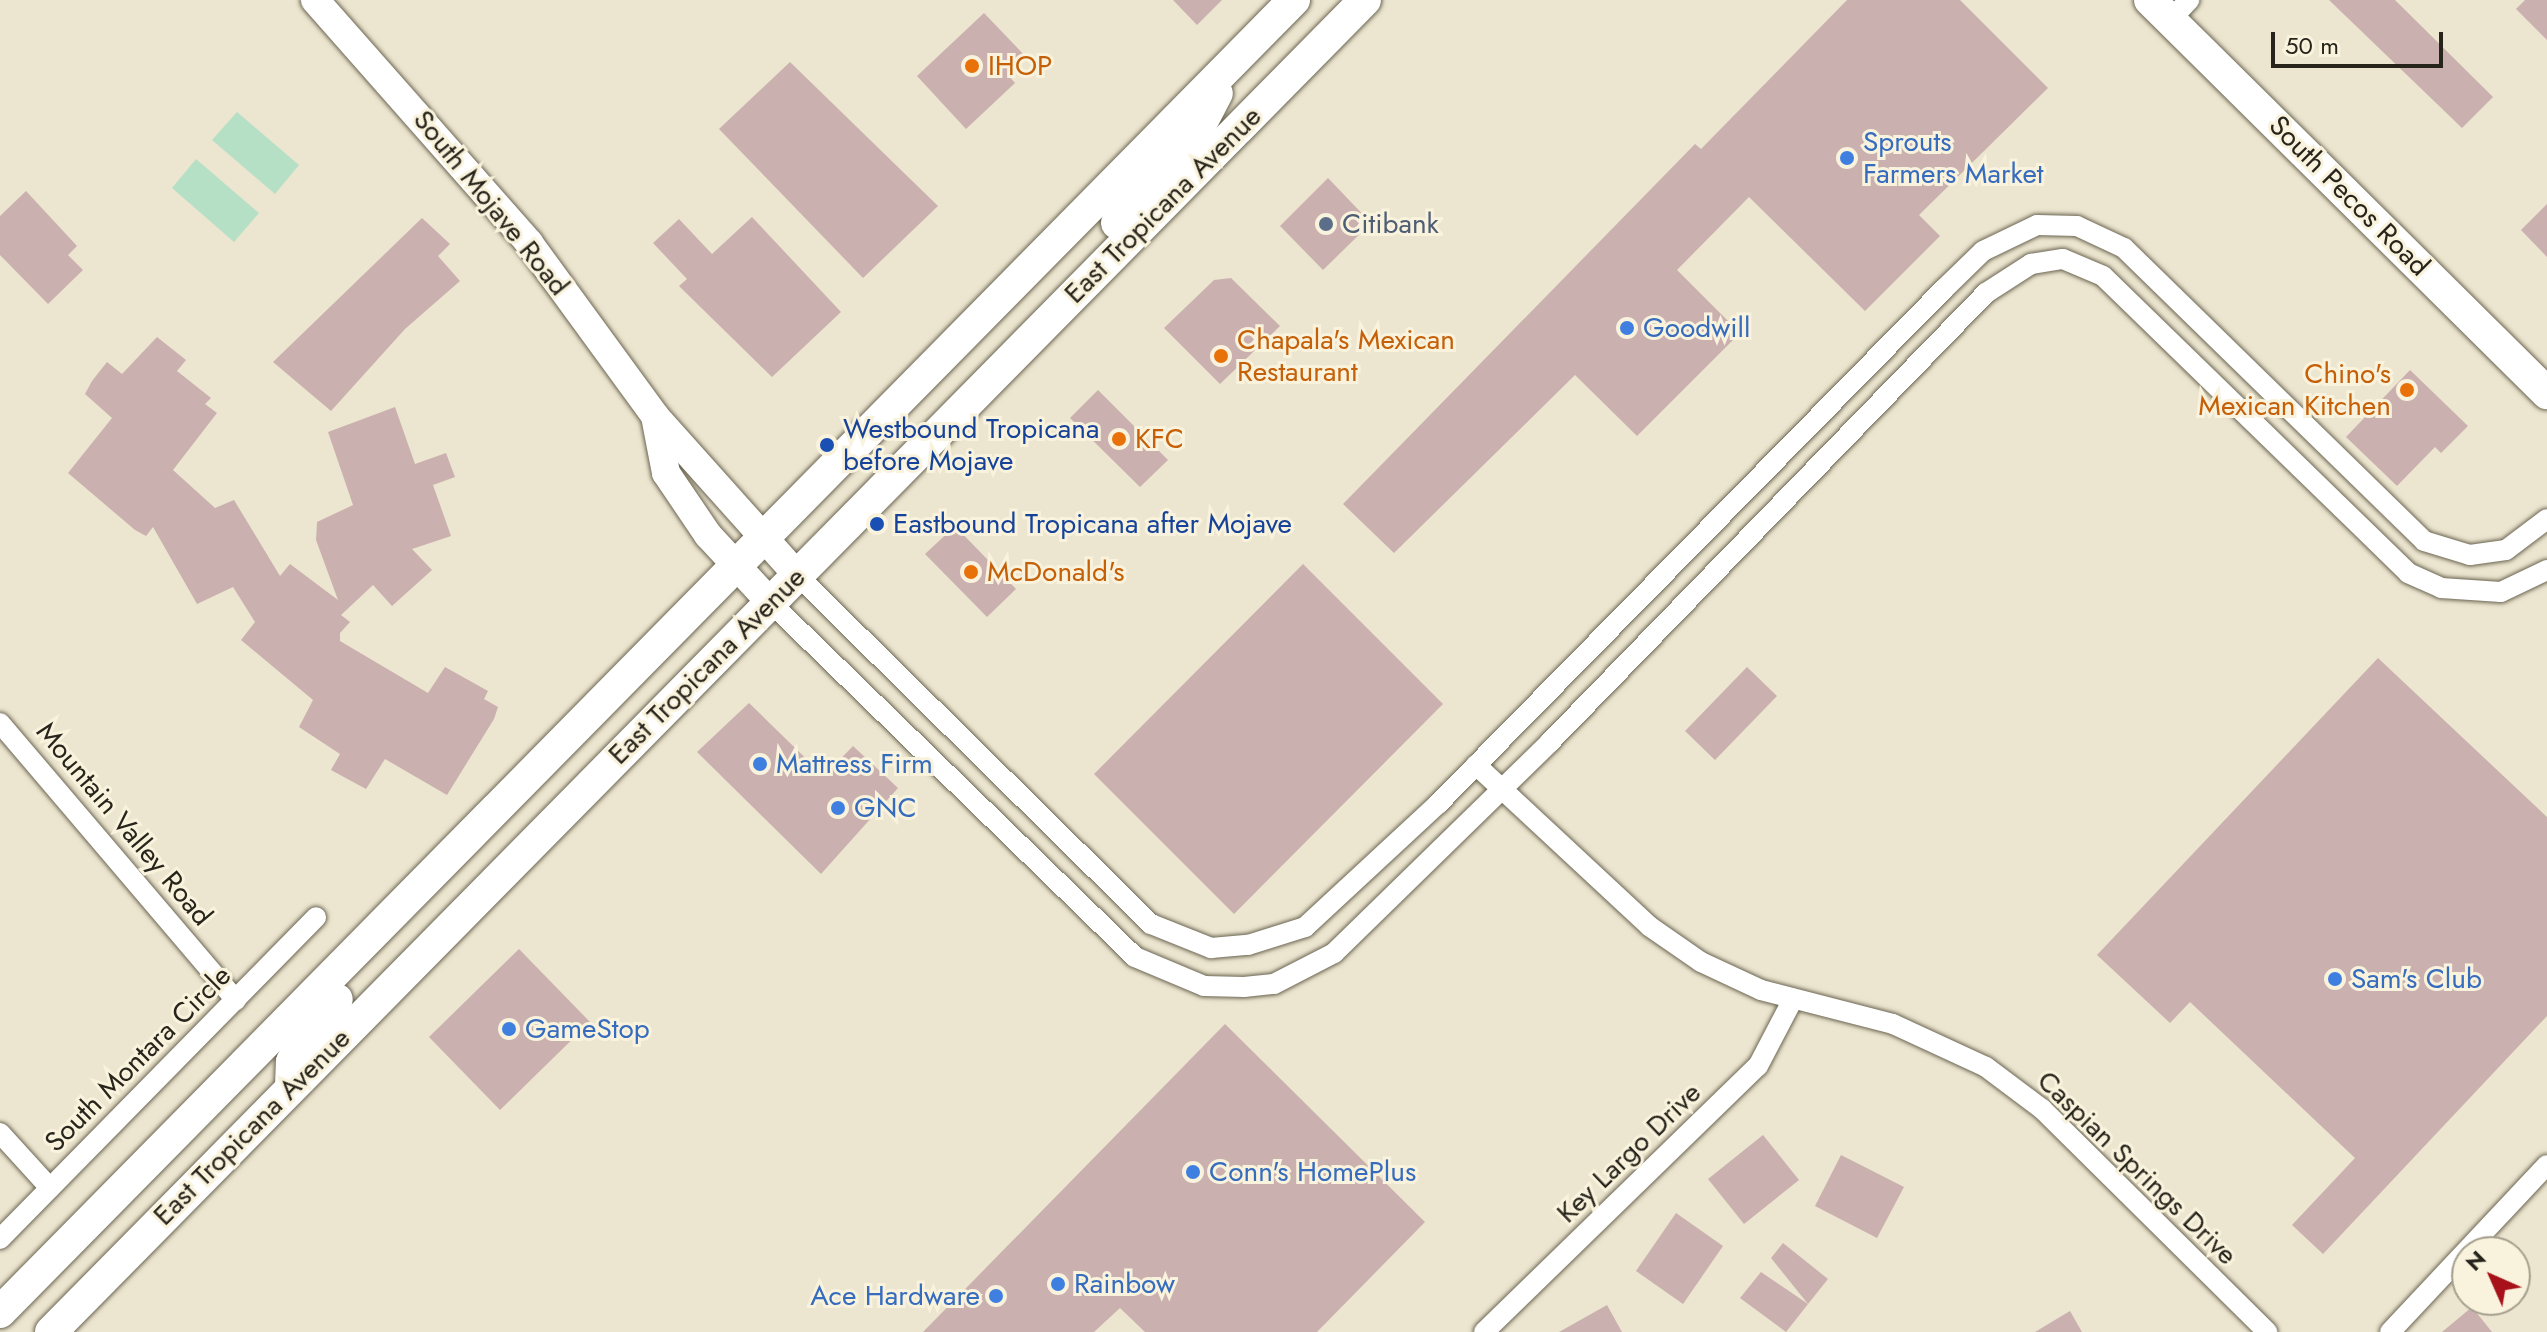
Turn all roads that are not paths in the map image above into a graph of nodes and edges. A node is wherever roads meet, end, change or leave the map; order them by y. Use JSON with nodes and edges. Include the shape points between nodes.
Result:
{"nodes":[{"id":1,"x":315,"y":0,"type":"edge"},
{"id":2,"x":1294,"y":0,"type":"edge"},
{"id":3,"x":1365,"y":0,"type":"edge"},
{"id":4,"x":2170,"y":7,"type":"edge"},
{"id":5,"x":1217,"y":80,"type":"junction"},
{"id":6,"x":1094,"y":274,"type":"junction"},
{"id":7,"x":2547,"y":393,"type":"edge"},
{"id":8,"x":655,"y":416,"type":"junction"},
{"id":9,"x":2547,"y":519,"type":"edge"},
{"id":10,"x":765,"y":542,"type":"junction"},
{"id":11,"x":737,"y":570,"type":"junction"},
{"id":12,"x":2547,"y":570,"type":"edge"},
{"id":13,"x":797,"y":575,"type":"junction"},
{"id":14,"x":770,"y":602,"type":"junction"},
{"id":15,"x":0,"y":723,"type":"edge"},
{"id":16,"x":1476,"y":765,"type":"junction"},
{"id":17,"x":1502,"y":791,"type":"junction"},
{"id":18,"x":397,"y":911,"type":"junction"},
{"id":19,"x":316,"y":917,"type":"dead end"},
{"id":20,"x":1793,"y":999,"type":"junction"},
{"id":21,"x":236,"y":1000,"type":"junction"},
{"id":22,"x":291,"y":1087,"type":"junction"},
{"id":23,"x":0,"y":1133,"type":"edge"},
{"id":24,"x":2547,"y":1165,"type":"edge"},
{"id":25,"x":50,"y":1188,"type":"junction"},
{"id":26,"x":0,"y":1239,"type":"edge"},
{"id":27,"x":0,"y":1312,"type":"edge"},
{"id":28,"x":51,"y":1332,"type":"edge"},
{"id":29,"x":1484,"y":1332,"type":"edge"},
{"id":30,"x":2267,"y":1332,"type":"edge"},
{"id":31,"x":2390,"y":1332,"type":"edge"}],
"edges":[{"from":1,"to":8,"type":"street","name":"South Mojave Road","via":[[529,243]]},
{"from":2,"to":5,"type":"main road","name":"East Tropicana Avenue"},
{"from":3,"to":6,"type":"main road","name":"East Tropicana Avenue"},
{"from":4,"to":7,"type":"main road","name":"South Pecos Road"},
{"from":5,"to":6,"type":"main road","via":[[1217,100],[1207,119],[1098,247]]},
{"from":5,"to":10,"type":"main road","name":"East Tropicana Avenue"},
{"from":6,"to":13,"type":"main road","name":"East Tropicana Avenue"},
{"from":8,"to":10,"type":"street","name":"South Mojave Road"},
{"from":8,"to":11,"type":"street","name":"South Mojave Road","via":[[666,473]]},
{"from":9,"to":16,"type":"street","via":[[2506,550],[2470,555],[2424,541],[2124,248],[2077,226],[2037,225],[1983,251]]},
{"from":10,"to":11,"type":"main road","name":"East Tropicana Avenue"},
{"from":10,"to":13,"type":"street","name":"South Mojave Road"},
{"from":11,"to":14,"type":"street","name":"South Mojave Road"},
{"from":11,"to":18,"type":"main road","name":"East Tropicana Avenue"},
{"from":12,"to":17,"type":"street","via":[[2501,592],[2441,588],[2408,573],[2103,276],[2063,259],[2031,264],[1986,293]]},
{"from":13,"to":14,"type":"main road","name":"East Tropicana Avenue"},
{"from":13,"to":16,"type":"street","via":[[1106,882],[1175,939],[1211,948],[1248,945],[1305,927]]},
{"from":14,"to":17,"type":"street","via":[[1135,957],[1204,986],[1274,984],[1334,953]]},
{"from":14,"to":22,"type":"main road","name":"East Tropicana Avenue"},
{"from":15,"to":21,"type":"street","name":"Mountain Valley Road"},
{"from":16,"to":17,"type":"street","name":"Caspian Springs Drive"},
{"from":17,"to":20,"type":"street","name":"Caspian Springs Drive","via":[[1649,926],[1701,962]]},
{"from":18,"to":22,"type":"main road","via":[[303,1039],[292,1062]]},
{"from":18,"to":27,"type":"main road","name":"East Tropicana Avenue"},
{"from":19,"to":21,"type":"street","name":"South Montara Circle"},
{"from":20,"to":29,"type":"street","name":"Key Largo Drive","via":[[1758,1066]]},
{"from":20,"to":30,"type":"street","name":"Caspian Springs Drive","via":[[1893,1024],[1986,1067],[2042,1109]]},
{"from":21,"to":25,"type":"street","name":"South Montara Circle"},
{"from":22,"to":28,"type":"main road","name":"East Tropicana Avenue"},
{"from":23,"to":25,"type":"street"},
{"from":24,"to":31,"type":"street"},
{"from":25,"to":26,"type":"street","name":"South Montara Circle"}]}
